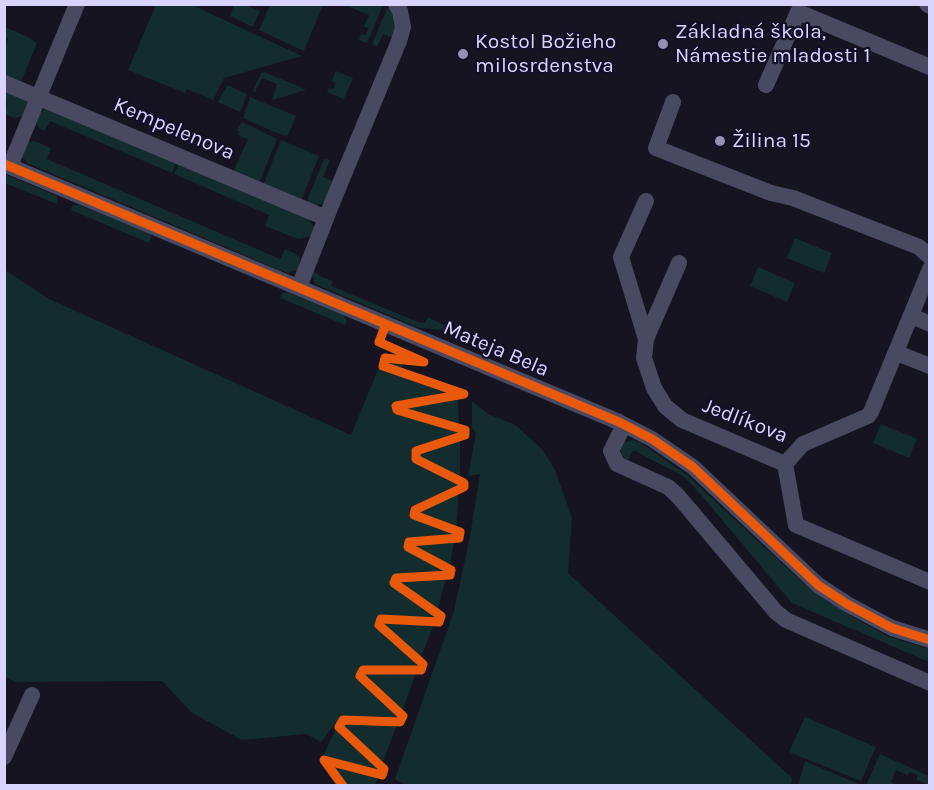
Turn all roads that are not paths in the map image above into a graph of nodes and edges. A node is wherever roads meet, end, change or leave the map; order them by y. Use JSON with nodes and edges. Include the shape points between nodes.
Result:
{"nodes":[{"id":1,"x":77,"y":4,"type":"edge"},
{"id":2,"x":396,"y":4,"type":"edge"},
{"id":3,"x":930,"y":67,"type":"edge"},
{"id":4,"x":4,"y":83,"type":"edge"},
{"id":5,"x":766,"y":86,"type":"dead end"},
{"id":6,"x":38,"y":98,"type":"junction"},
{"id":7,"x":673,"y":102,"type":"dead end"},
{"id":8,"x":7,"y":165,"type":"edge"},
{"id":9,"x":646,"y":201,"type":"dead end"},
{"id":10,"x":326,"y":218,"type":"junction"},
{"id":11,"x":930,"y":257,"type":"edge"},
{"id":12,"x":679,"y":263,"type":"dead end"},
{"id":13,"x":930,"y":269,"type":"edge"},
{"id":14,"x":299,"y":287,"type":"junction"},
{"id":15,"x":912,"y":316,"type":"junction"},
{"id":16,"x":930,"y":324,"type":"edge"},
{"id":17,"x":646,"y":339,"type":"junction"},
{"id":18,"x":897,"y":352,"type":"junction"},
{"id":19,"x":930,"y":366,"type":"edge"},
{"id":20,"x":624,"y":425,"type":"junction"},
{"id":21,"x":784,"y":464,"type":"junction"},
{"id":22,"x":796,"y":525,"type":"junction"},
{"id":23,"x":777,"y":548,"type":"junction"},
{"id":24,"x":930,"y":582,"type":"edge"},
{"id":25,"x":930,"y":640,"type":"edge"},
{"id":26,"x":930,"y":683,"type":"edge"},
{"id":27,"x":32,"y":695,"type":"dead end"},
{"id":28,"x":4,"y":757,"type":"edge"}],
"edges":[{"from":1,"to":6,"type":"street"},
{"from":2,"to":10,"type":"street","via":[[403,27],[399,41]]},
{"from":3,"to":5,"type":"street","via":[[798,12]]},
{"from":4,"to":6,"type":"street","name":"Kempelenova"},
{"from":6,"to":8,"type":"street"},
{"from":6,"to":10,"type":"street","name":"Kempelenova"},
{"from":7,"to":11,"type":"street","via":[[656,148],[919,247]]},
{"from":8,"to":14,"type":"street","name":"Mateja Bela"},
{"from":9,"to":17,"type":"street","via":[[621,257]]},
{"from":10,"to":14,"type":"street"},
{"from":12,"to":17,"type":"street","name":"Jedlíkova"},
{"from":13,"to":15,"type":"street","name":"Jedlíkova"},
{"from":14,"to":20,"type":"street","name":"Mateja Bela"},
{"from":15,"to":16,"type":"street"},
{"from":15,"to":18,"type":"street","name":"Jedlíkova"},
{"from":17,"to":21,"type":"street","name":"Jedlíkova","via":[[644,358],[648,373],[671,412]]},
{"from":18,"to":19,"type":"street"},
{"from":18,"to":21,"type":"street","name":"Jedlíkova","via":[[868,416],[803,444]]},
{"from":20,"to":23,"type":"street","name":"Mateja Bela","via":[[693,467]]},
{"from":20,"to":26,"type":"street","via":[[610,451],[617,464],[668,487],[678,496],[776,612],[786,620]]},
{"from":21,"to":22,"type":"street"},
{"from":22,"to":23,"type":"street"},
{"from":22,"to":24,"type":"street"},
{"from":23,"to":25,"type":"street","name":"Mateja Bela","via":[[818,585],[847,604],[892,628]]},
{"from":27,"to":28,"type":"street"}]}
